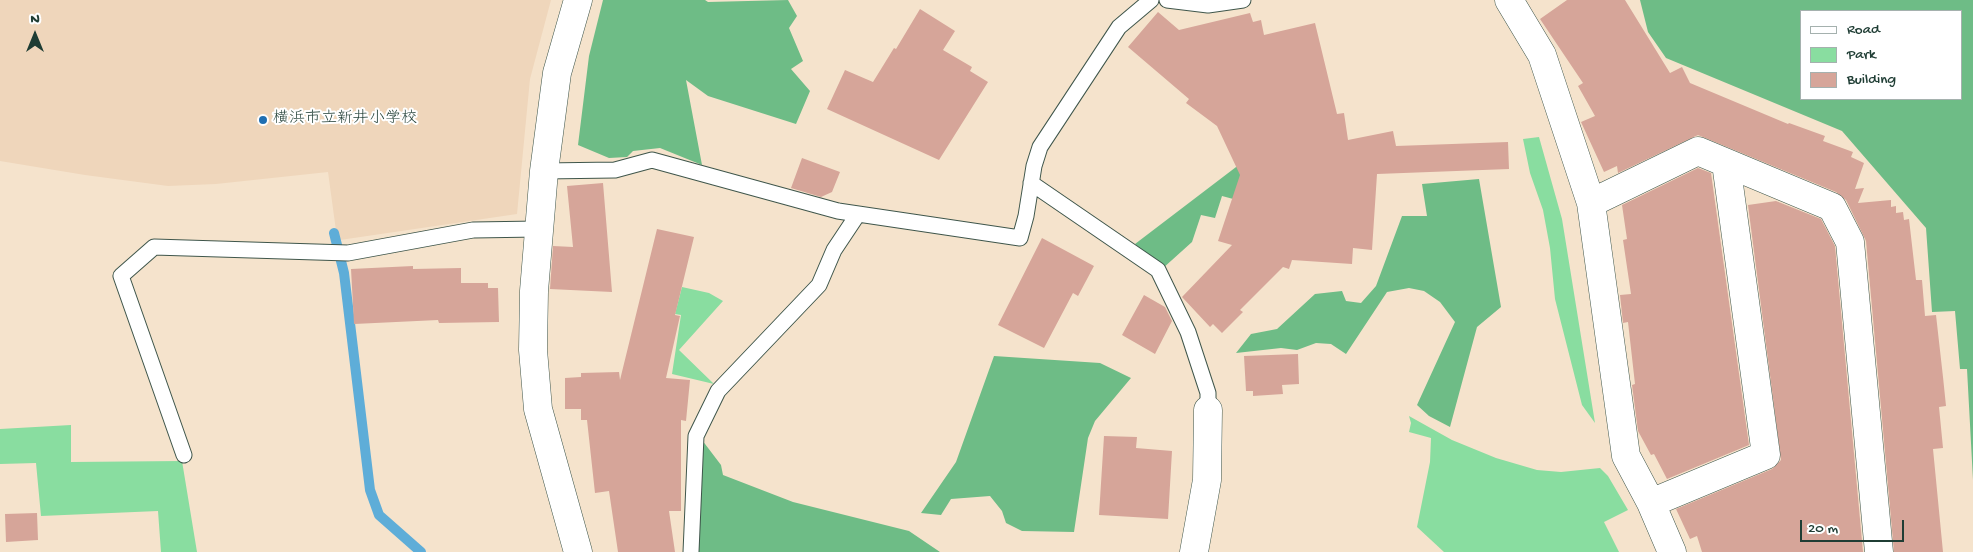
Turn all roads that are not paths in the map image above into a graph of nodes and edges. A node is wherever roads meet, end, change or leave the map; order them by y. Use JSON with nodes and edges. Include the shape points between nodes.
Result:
{"nodes":[{"id":1,"x":578,"y":0,"type":"edge"},
{"id":2,"x":1151,"y":0,"type":"edge"},
{"id":3,"x":1167,"y":0,"type":"edge"},
{"id":4,"x":1243,"y":0,"type":"edge"},
{"id":5,"x":1509,"y":0,"type":"edge"},
{"id":6,"x":1726,"y":163,"type":"junction"},
{"id":7,"x":544,"y":171,"type":"junction"},
{"id":8,"x":1031,"y":183,"type":"junction"},
{"id":9,"x":1591,"y":203,"type":"junction"},
{"id":10,"x":858,"y":214,"type":"junction"},
{"id":11,"x":538,"y":229,"type":"junction"},
{"id":12,"x":1208,"y":410,"type":"joint"},
{"id":13,"x":184,"y":455,"type":"dead end"},
{"id":14,"x":1651,"y":503,"type":"junction"},
{"id":15,"x":578,"y":552,"type":"edge"},
{"id":16,"x":691,"y":552,"type":"edge"},
{"id":17,"x":1194,"y":552,"type":"edge"},
{"id":18,"x":1672,"y":552,"type":"edge"},
{"id":19,"x":1878,"y":552,"type":"edge"}],
"edges":[{"from":1,"to":7,"type":"street","via":[[557,72]]},
{"from":2,"to":8,"type":"lane","via":[[1119,27],[1040,147]]},
{"from":3,"to":4,"type":"lane","via":[[1208,5]]},
{"from":5,"to":9,"type":"street","via":[[1542,55]]},
{"from":6,"to":9,"type":"street","via":[[1698,151]]},
{"from":6,"to":14,"type":"street","via":[[1766,455]]},
{"from":6,"to":19,"type":"street","via":[[1832,207],[1850,242]]},
{"from":7,"to":10,"type":"lane","via":[[615,170],[652,160]]},
{"from":7,"to":11,"type":"street"},
{"from":8,"to":10,"type":"lane","via":[[1020,238]]},
{"from":8,"to":12,"type":"lane","via":[[1158,270],[1188,332],[1208,393]]},
{"from":9,"to":14,"type":"street","via":[[1626,456]]},
{"from":10,"to":16,"type":"lane","via":[[834,250],[819,285],[718,391],[696,436]]},
{"from":11,"to":13,"type":"lane","via":[[473,230],[348,253],[154,247],[121,276]]},
{"from":11,"to":15,"type":"street","via":[[533,350],[538,409]]},
{"from":12,"to":17,"type":"street","via":[[1207,480]]},
{"from":14,"to":18,"type":"street"}]}
